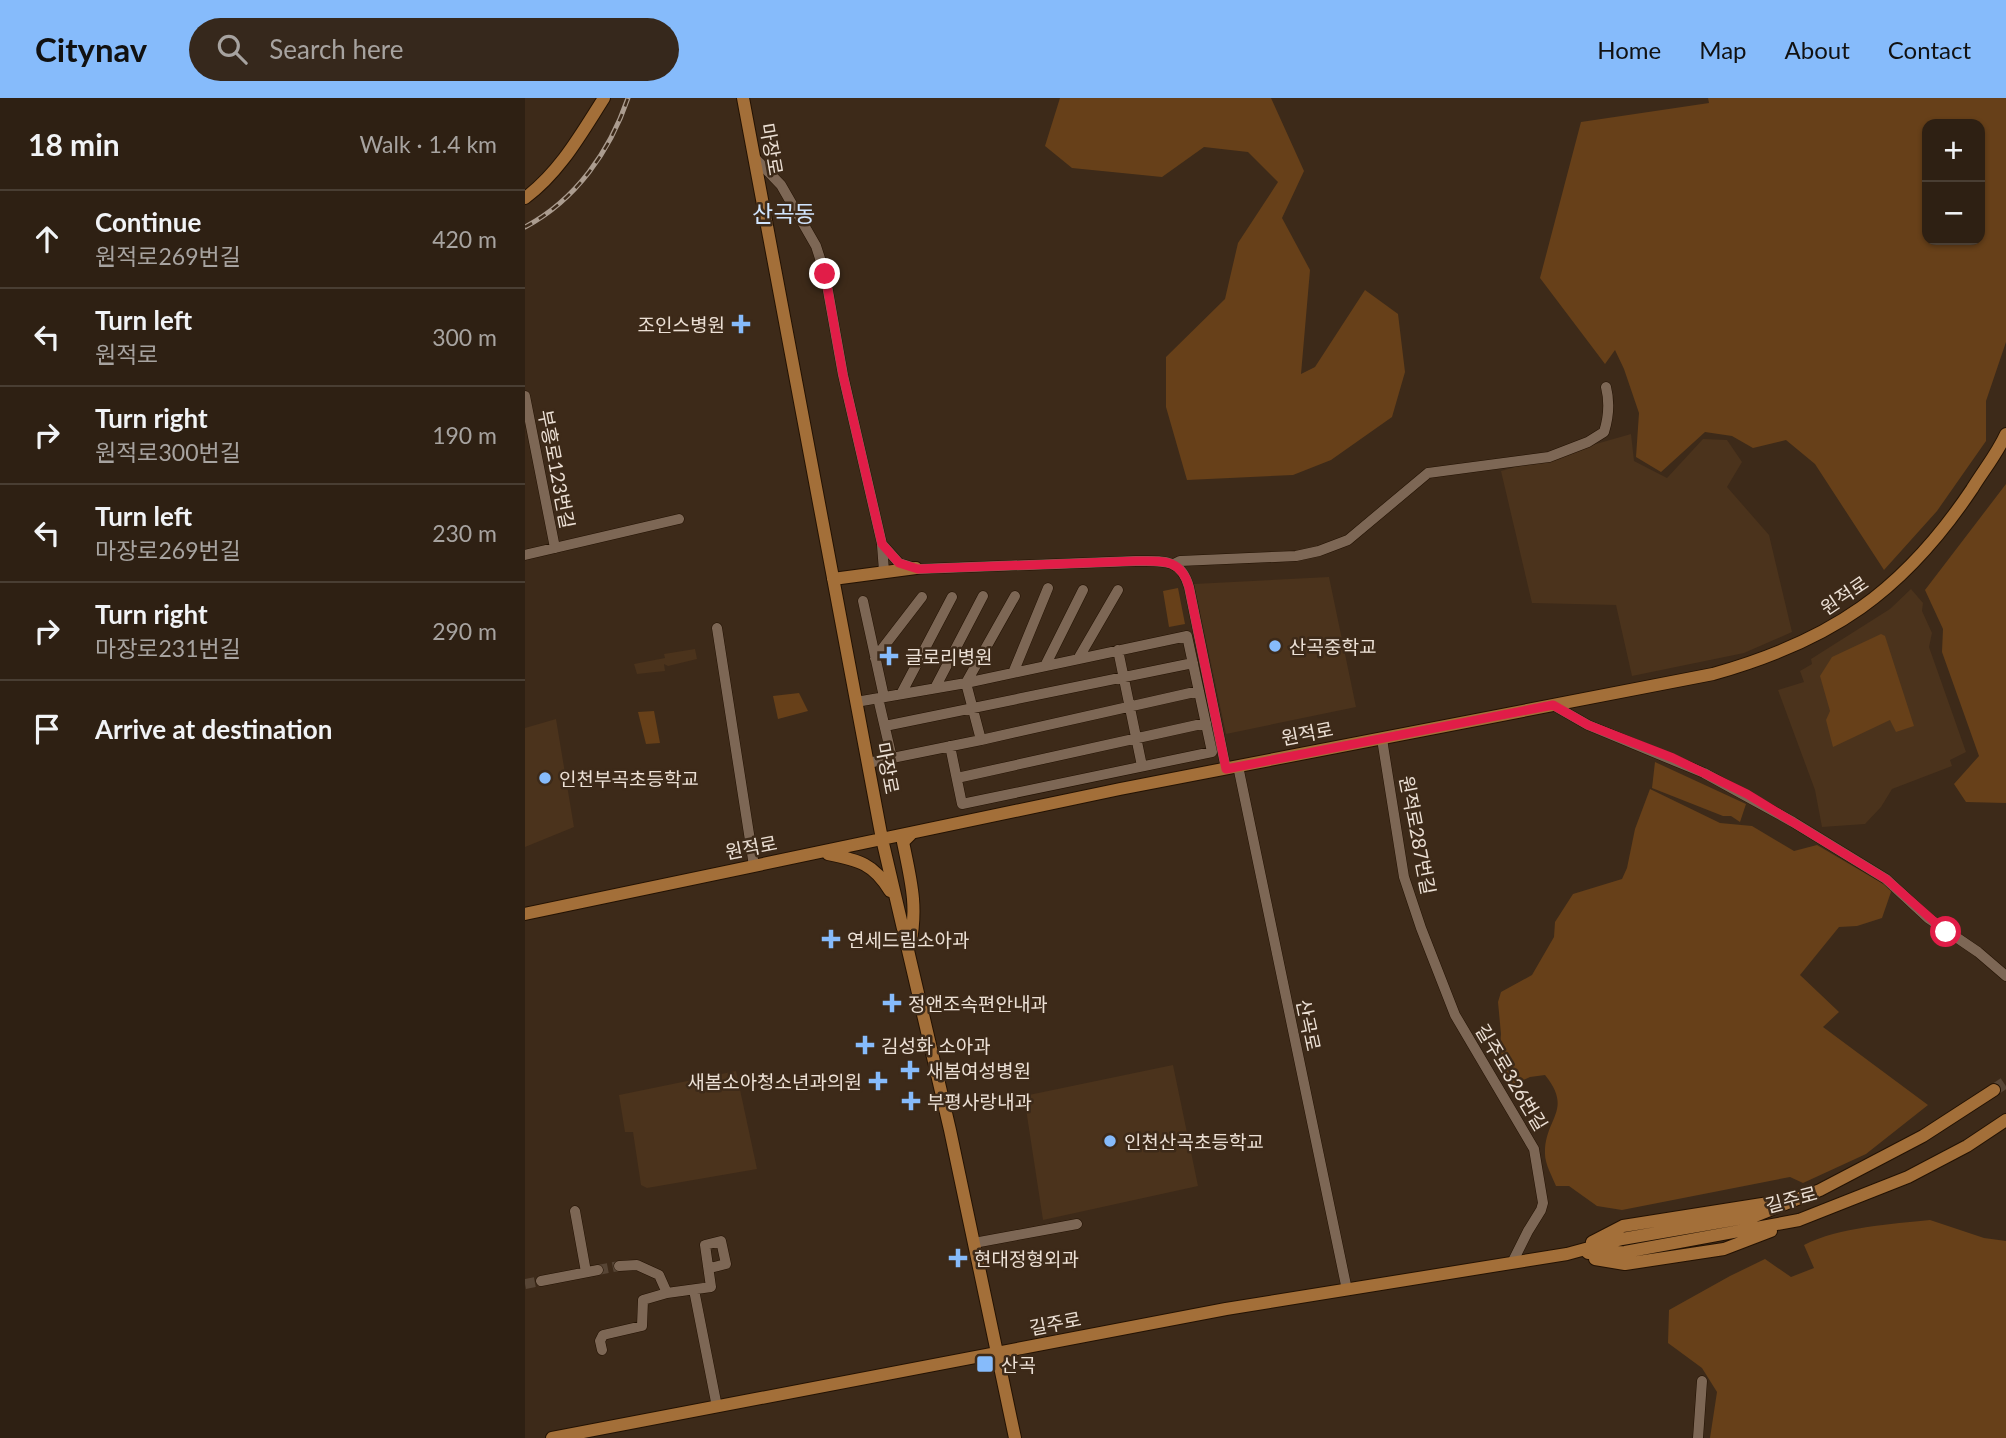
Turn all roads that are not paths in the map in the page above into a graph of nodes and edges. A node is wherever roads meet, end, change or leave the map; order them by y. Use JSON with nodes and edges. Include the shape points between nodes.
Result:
{"nodes":[{"id":1,"x":604,"y":98,"type":"edge"},
{"id":2,"x":743,"y":98,"type":"edge"},
{"id":3,"x":754,"y":156,"type":"junction"},
{"id":4,"x":525,"y":198,"type":"edge"},
{"id":5,"x":1606,"y":387,"type":"dead end"},
{"id":6,"x":525,"y":396,"type":"edge"},
{"id":7,"x":2006,"y":435,"type":"edge"},
{"id":8,"x":679,"y":519,"type":"dead end"},
{"id":9,"x":882,"y":544,"type":"junction"},
{"id":10,"x":555,"y":548,"type":"junction"},
{"id":11,"x":525,"y":555,"type":"edge"},
{"id":12,"x":1174,"y":564,"type":"junction"},
{"id":13,"x":916,"y":568,"type":"junction"},
{"id":14,"x":884,"y":571,"type":"junction"},
{"id":15,"x":833,"y":579,"type":"junction"},
{"id":16,"x":1048,"y":588,"type":"dead end"},
{"id":17,"x":1083,"y":590,"type":"dead end"},
{"id":18,"x":1118,"y":590,"type":"dead end"},
{"id":19,"x":983,"y":596,"type":"dead end"},
{"id":20,"x":1015,"y":596,"type":"dead end"},
{"id":21,"x":922,"y":597,"type":"dead end"},
{"id":22,"x":952,"y":597,"type":"dead end"},
{"id":23,"x":863,"y":601,"type":"dead end"},
{"id":24,"x":717,"y":628,"type":"dead end"},
{"id":25,"x":1118,"y":650,"type":"junction"},
{"id":26,"x":876,"y":658,"type":"junction"},
{"id":27,"x":1078,"y":659,"type":"junction"},
{"id":28,"x":1193,"y":663,"type":"junction"},
{"id":29,"x":1045,"y":666,"type":"junction"},
{"id":30,"x":1013,"y":673,"type":"junction"},
{"id":31,"x":1124,"y":677,"type":"junction"},
{"id":32,"x":966,"y":682,"type":"junction"},
{"id":33,"x":935,"y":688,"type":"junction"},
{"id":34,"x":1199,"y":691,"type":"junction"},
{"id":35,"x":901,"y":694,"type":"junction"},
{"id":36,"x":881,"y":697,"type":"junction"},
{"id":37,"x":856,"y":702,"type":"junction"},
{"id":38,"x":1553,"y":705,"type":"junction"},
{"id":39,"x":1129,"y":707,"type":"junction"},
{"id":40,"x":972,"y":708,"type":"junction"},
{"id":41,"x":1206,"y":723,"type":"junction"},
{"id":42,"x":885,"y":726,"type":"junction"},
{"id":43,"x":1136,"y":739,"type":"junction"},
{"id":44,"x":1381,"y":739,"type":"junction"},
{"id":45,"x":981,"y":740,"type":"junction"},
{"id":46,"x":950,"y":746,"type":"junction"},
{"id":47,"x":892,"y":758,"type":"junction"},
{"id":48,"x":868,"y":764,"type":"junction"},
{"id":49,"x":1142,"y":766,"type":"junction"},
{"id":50,"x":1232,"y":768,"type":"junction"},
{"id":51,"x":957,"y":778,"type":"junction"},
{"id":52,"x":913,"y":833,"type":"junction"},
{"id":53,"x":882,"y":839,"type":"junction"},
{"id":54,"x":821,"y":853,"type":"junction"},
{"id":55,"x":754,"y":866,"type":"junction"},
{"id":56,"x":896,"y":901,"type":"junction"},
{"id":57,"x":525,"y":914,"type":"edge"},
{"id":58,"x":909,"y":951,"type":"junction"},
{"id":59,"x":2006,"y":976,"type":"edge"},
{"id":60,"x":1455,"y":1015,"type":"joint"},
{"id":61,"x":1994,"y":1090,"type":"tunnel mouth"},
{"id":62,"x":2006,"y":1120,"type":"edge"},
{"id":63,"x":575,"y":1211,"type":"dead end"},
{"id":64,"x":1077,"y":1224,"type":"dead end"},
{"id":65,"x":974,"y":1244,"type":"junction"},
{"id":66,"x":1567,"y":1254,"type":"junction"},
{"id":67,"x":1512,"y":1263,"type":"junction"},
{"id":68,"x":619,"y":1266,"type":"tunnel mouth"},
{"id":69,"x":710,"y":1268,"type":"dead end"},
{"id":70,"x":598,"y":1270,"type":"tunnel mouth"},
{"id":71,"x":586,"y":1272,"type":"junction"},
{"id":72,"x":541,"y":1281,"type":"tunnel mouth"},
{"id":73,"x":695,"y":1290,"type":"junction"},
{"id":74,"x":1347,"y":1290,"type":"junction"},
{"id":75,"x":667,"y":1293,"type":"junction"},
{"id":76,"x":603,"y":1350,"type":"dead end"},
{"id":77,"x":997,"y":1353,"type":"junction"},
{"id":78,"x":1703,"y":1381,"type":"dead end"},
{"id":79,"x":717,"y":1407,"type":"junction"},
{"id":80,"x":552,"y":1438,"type":"edge"},
{"id":81,"x":1015,"y":1438,"type":"edge"},
{"id":82,"x":1697,"y":1438,"type":"edge"}],
"edges":[{"from":1,"to":4,"type":"main road","via":[[572,150]]},
{"from":2,"to":3,"type":"main road","name":"마장로"},
{"from":3,"to":9,"type":"street","via":[[781,185],[816,246]]},
{"from":3,"to":15,"type":"main road","name":"마장로"},
{"from":5,"to":12,"type":"street","via":[[1609,400],[1604,432],[1588,442],[1549,457],[1428,473],[1347,540],[1319,551]]},
{"from":6,"to":10,"type":"street","name":"부흥로123번길"},
{"from":7,"to":38,"type":"main road","name":"원적로","via":[[1955,515],[1905,573],[1865,607],[1812,639],[1713,674]]},
{"from":8,"to":10,"type":"street"},
{"from":9,"to":13,"type":"street","via":[[899,563]]},
{"from":9,"to":14,"type":"street"},
{"from":10,"to":11,"type":"street"},
{"from":12,"to":13,"type":"street"},
{"from":12,"to":50,"type":"street","name":"산곡로","via":[[1185,572]]},
{"from":13,"to":14,"type":"main road"},
{"from":14,"to":15,"type":"main road"},
{"from":15,"to":37,"type":"main road","name":"마장로"},
{"from":16,"to":30,"type":"street"},
{"from":17,"to":29,"type":"street"},
{"from":18,"to":27,"type":"street"},
{"from":19,"to":33,"type":"street"},
{"from":20,"to":32,"type":"street"},
{"from":21,"to":26,"type":"street"},
{"from":22,"to":35,"type":"street"},
{"from":23,"to":26,"type":"street"},
{"from":24,"to":55,"type":"street"},
{"from":25,"to":27,"type":"street"},
{"from":25,"to":28,"type":"street","via":[[1187,636]]},
{"from":25,"to":31,"type":"street"},
{"from":26,"to":36,"type":"street"},
{"from":27,"to":29,"type":"street"},
{"from":28,"to":31,"type":"street"},
{"from":28,"to":34,"type":"street"},
{"from":29,"to":30,"type":"street"},
{"from":30,"to":32,"type":"street"},
{"from":31,"to":39,"type":"street"},
{"from":31,"to":40,"type":"street"},
{"from":32,"to":33,"type":"street"},
{"from":32,"to":40,"type":"street"},
{"from":33,"to":35,"type":"street"},
{"from":34,"to":39,"type":"street"},
{"from":34,"to":41,"type":"street"},
{"from":35,"to":36,"type":"street"},
{"from":36,"to":37,"type":"street"},
{"from":36,"to":42,"type":"street"},
{"from":37,"to":48,"type":"main road","name":"마장로"},
{"from":38,"to":44,"type":"main road","name":"원적로"},
{"from":38,"to":59,"type":"street","via":[[1588,725],[1704,773],[1793,822],[1886,879]]},
{"from":39,"to":43,"type":"street"},
{"from":39,"to":45,"type":"street"},
{"from":40,"to":42,"type":"street"},
{"from":40,"to":45,"type":"street"},
{"from":41,"to":43,"type":"street"},
{"from":41,"to":49,"type":"street","via":[[1212,752]]},
{"from":42,"to":47,"type":"street"},
{"from":43,"to":49,"type":"street"},
{"from":43,"to":51,"type":"street"},
{"from":44,"to":50,"type":"main road","name":"원적로"},
{"from":44,"to":60,"type":"street","name":"원적로287번길","via":[[1405,877]]},
{"from":45,"to":46,"type":"street"},
{"from":46,"to":47,"type":"street"},
{"from":46,"to":51,"type":"street"},
{"from":47,"to":48,"type":"street"},
{"from":48,"to":53,"type":"main road","name":"마장로"},
{"from":49,"to":51,"type":"street","via":[[962,804]]},
{"from":50,"to":52,"type":"main road","name":"원적로"},
{"from":50,"to":74,"type":"street","name":"산곡로"},
{"from":52,"to":53,"type":"main road","name":"원적로"},
{"from":52,"to":58,"type":"main road","via":[[903,842],[915,904]]},
{"from":53,"to":54,"type":"main road","name":"원적로"},
{"from":53,"to":56,"type":"main road","name":"마장로"},
{"from":54,"to":55,"type":"main road","name":"원적로"},
{"from":54,"to":56,"type":"main road","via":[[866,864],[881,876]]},
{"from":55,"to":57,"type":"main road","name":"원적로"},
{"from":56,"to":58,"type":"main road","name":"마장로"},
{"from":58,"to":65,"type":"main road","name":"마장로"},
{"from":60,"to":67,"type":"street","name":"길주로326번길","via":[[1535,1149],[1543,1203]]},
{"from":61,"to":66,"type":"main road","name":"길주로","via":[[1923,1136],[1797,1199],[1623,1226]]},
{"from":62,"to":66,"type":"main road","name":"길주로","via":[[1908,1177],[1724,1249],[1625,1264]]},
{"from":63,"to":71,"type":"street"},
{"from":64,"to":65,"type":"street"},
{"from":65,"to":77,"type":"main road","name":"마장로"},
{"from":66,"to":67,"type":"main road","name":"길주로"},
{"from":67,"to":74,"type":"main road","name":"길주로"},
{"from":68,"to":75,"type":"street","via":[[637,1265],[659,1275]]},
{"from":69,"to":73,"type":"street","via":[[711,1287]]},
{"from":70,"to":71,"type":"street"},
{"from":71,"to":72,"type":"street"},
{"from":73,"to":75,"type":"street"},
{"from":73,"to":79,"type":"street"},
{"from":74,"to":77,"type":"main road","name":"길주로"},
{"from":75,"to":76,"type":"street","via":[[643,1300],[642,1326],[603,1335]]},
{"from":77,"to":79,"type":"main road","name":"길주로"},
{"from":77,"to":81,"type":"main road","name":"마장로"},
{"from":78,"to":82,"type":"street"},
{"from":79,"to":80,"type":"main road","name":"길주로"}]}
